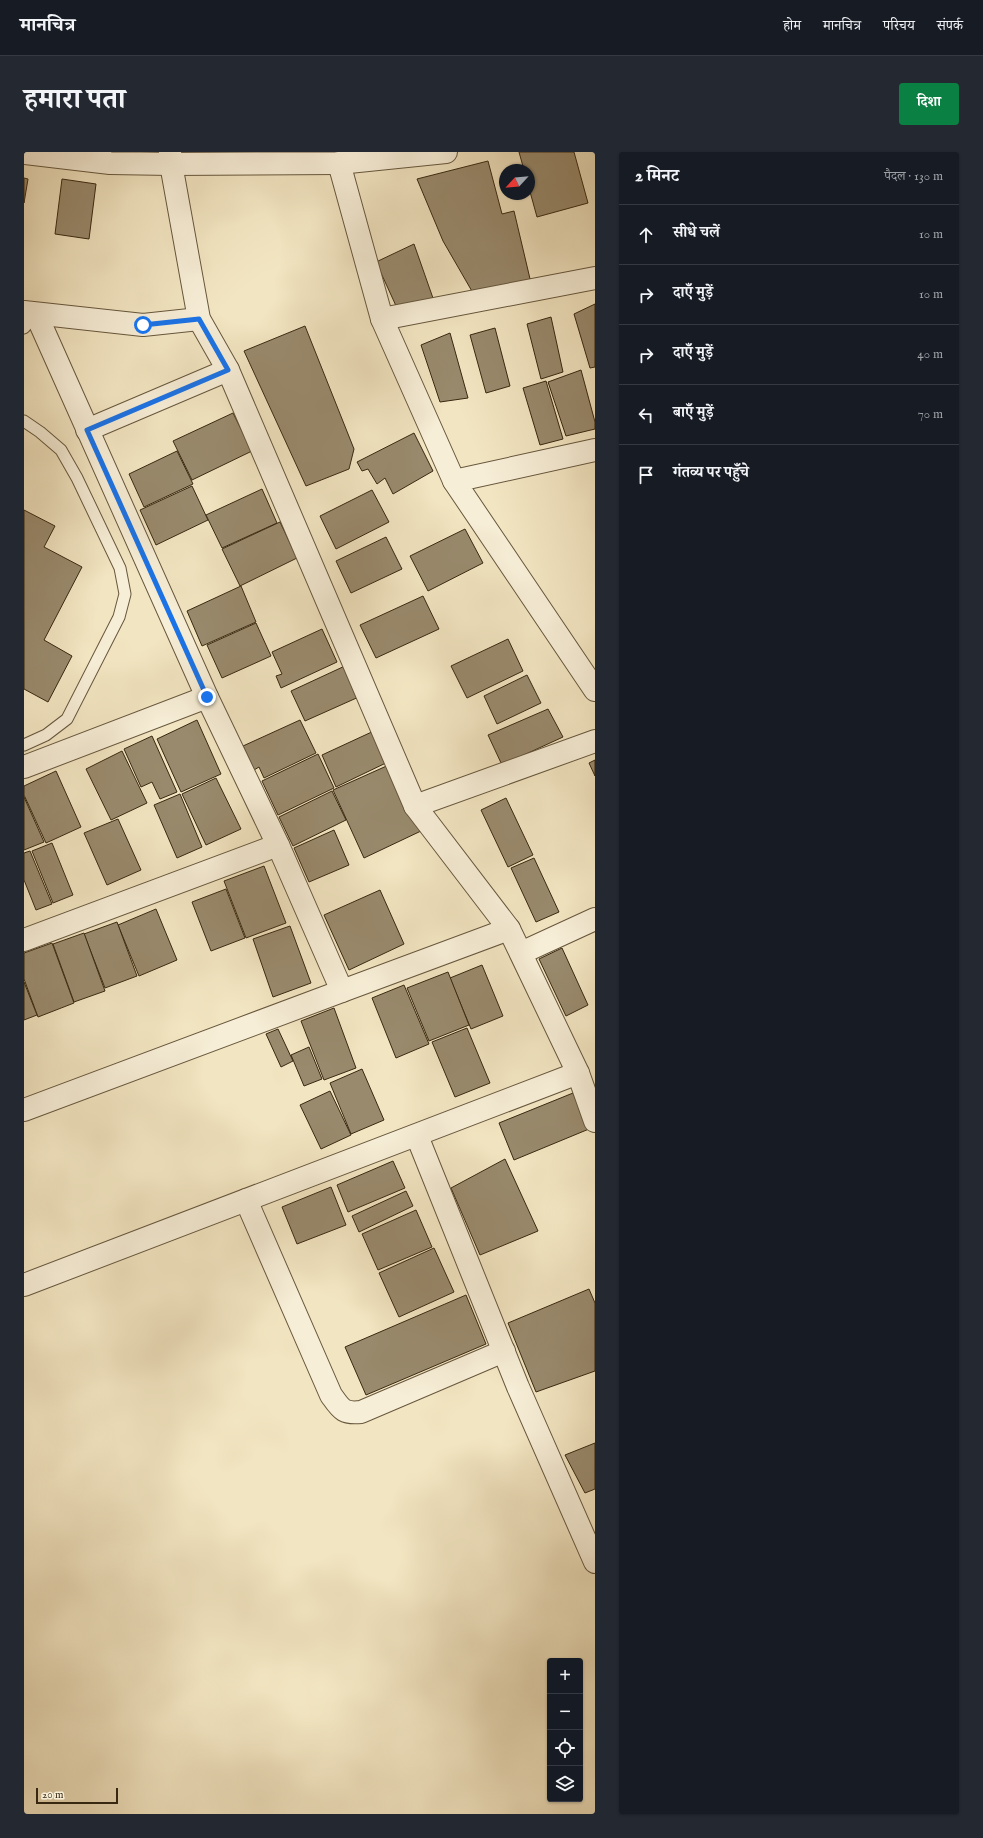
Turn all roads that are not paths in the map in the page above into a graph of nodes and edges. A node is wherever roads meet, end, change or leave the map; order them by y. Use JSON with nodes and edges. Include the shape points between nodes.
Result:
{"nodes":[{"id":1,"x":446,"y":152,"type":"edge"},
{"id":2,"x":24,"y":154,"type":"edge"},
{"id":3,"x":170,"y":158,"type":"edge"},
{"id":4,"x":339,"y":163,"type":"junction"},
{"id":5,"x":595,"y":278,"type":"edge"},
{"id":6,"x":28,"y":318,"type":"edge"},
{"id":7,"x":199,"y":319,"type":"junction"},
{"id":8,"x":382,"y":319,"type":"junction"},
{"id":9,"x":228,"y":370,"type":"junction"},
{"id":10,"x":24,"y":421,"type":"edge"},
{"id":11,"x":87,"y":430,"type":"junction"},
{"id":12,"x":595,"y":450,"type":"edge"},
{"id":13,"x":454,"y":481,"type":"junction"},
{"id":14,"x":595,"y":690,"type":"edge"},
{"id":15,"x":207,"y":697,"type":"junction"},
{"id":16,"x":595,"y":741,"type":"edge"},
{"id":17,"x":24,"y":745,"type":"edge"},
{"id":18,"x":24,"y":767,"type":"edge"},
{"id":19,"x":415,"y":806,"type":"junction"},
{"id":20,"x":278,"y":845,"type":"junction"},
{"id":21,"x":595,"y":919,"type":"edge"},
{"id":22,"x":509,"y":929,"type":"junction"},
{"id":23,"x":24,"y":940,"type":"edge"},
{"id":24,"x":521,"y":953,"type":"junction"},
{"id":25,"x":342,"y":991,"type":"junction"},
{"id":26,"x":578,"y":1073,"type":"junction"},
{"id":27,"x":24,"y":1110,"type":"edge"},
{"id":28,"x":594,"y":1112,"type":"edge"},
{"id":29,"x":417,"y":1136,"type":"junction"},
{"id":30,"x":246,"y":1200,"type":"junction"},
{"id":31,"x":24,"y":1285,"type":"edge"},
{"id":32,"x":504,"y":1351,"type":"junction"},
{"id":33,"x":595,"y":1562,"type":"edge"}],
"edges":[{"from":1,"to":4,"type":"street"},
{"from":2,"to":3,"type":"street","via":[[110,163]]},
{"from":3,"to":4,"type":"street"},
{"from":3,"to":7,"type":"street"},
{"from":4,"to":8,"type":"street"},
{"from":5,"to":8,"type":"street"},
{"from":6,"to":7,"type":"street","via":[[143,325]]},
{"from":6,"to":11,"type":"street"},
{"from":7,"to":9,"type":"street"},
{"from":8,"to":13,"type":"street"},
{"from":9,"to":11,"type":"street"},
{"from":9,"to":19,"type":"street"},
{"from":10,"to":17,"type":"lane","via":[[61,450],[120,568],[125,594],[119,617],[68,719],[46,735]]},
{"from":11,"to":15,"type":"street"},
{"from":12,"to":13,"type":"street"},
{"from":13,"to":14,"type":"street"},
{"from":15,"to":18,"type":"street"},
{"from":15,"to":20,"type":"street"},
{"from":16,"to":19,"type":"street"},
{"from":19,"to":22,"type":"street"},
{"from":20,"to":23,"type":"street"},
{"from":20,"to":25,"type":"street"},
{"from":21,"to":24,"type":"street"},
{"from":22,"to":24,"type":"street"},
{"from":22,"to":25,"type":"street"},
{"from":24,"to":26,"type":"street"},
{"from":25,"to":27,"type":"street"},
{"from":26,"to":28,"type":"street"},
{"from":26,"to":29,"type":"street"},
{"from":29,"to":30,"type":"street"},
{"from":29,"to":32,"type":"street"},
{"from":30,"to":31,"type":"street"},
{"from":30,"to":32,"type":"street","via":[[331,1395],[348,1413],[361,1412]]},
{"from":32,"to":33,"type":"street"}]}
